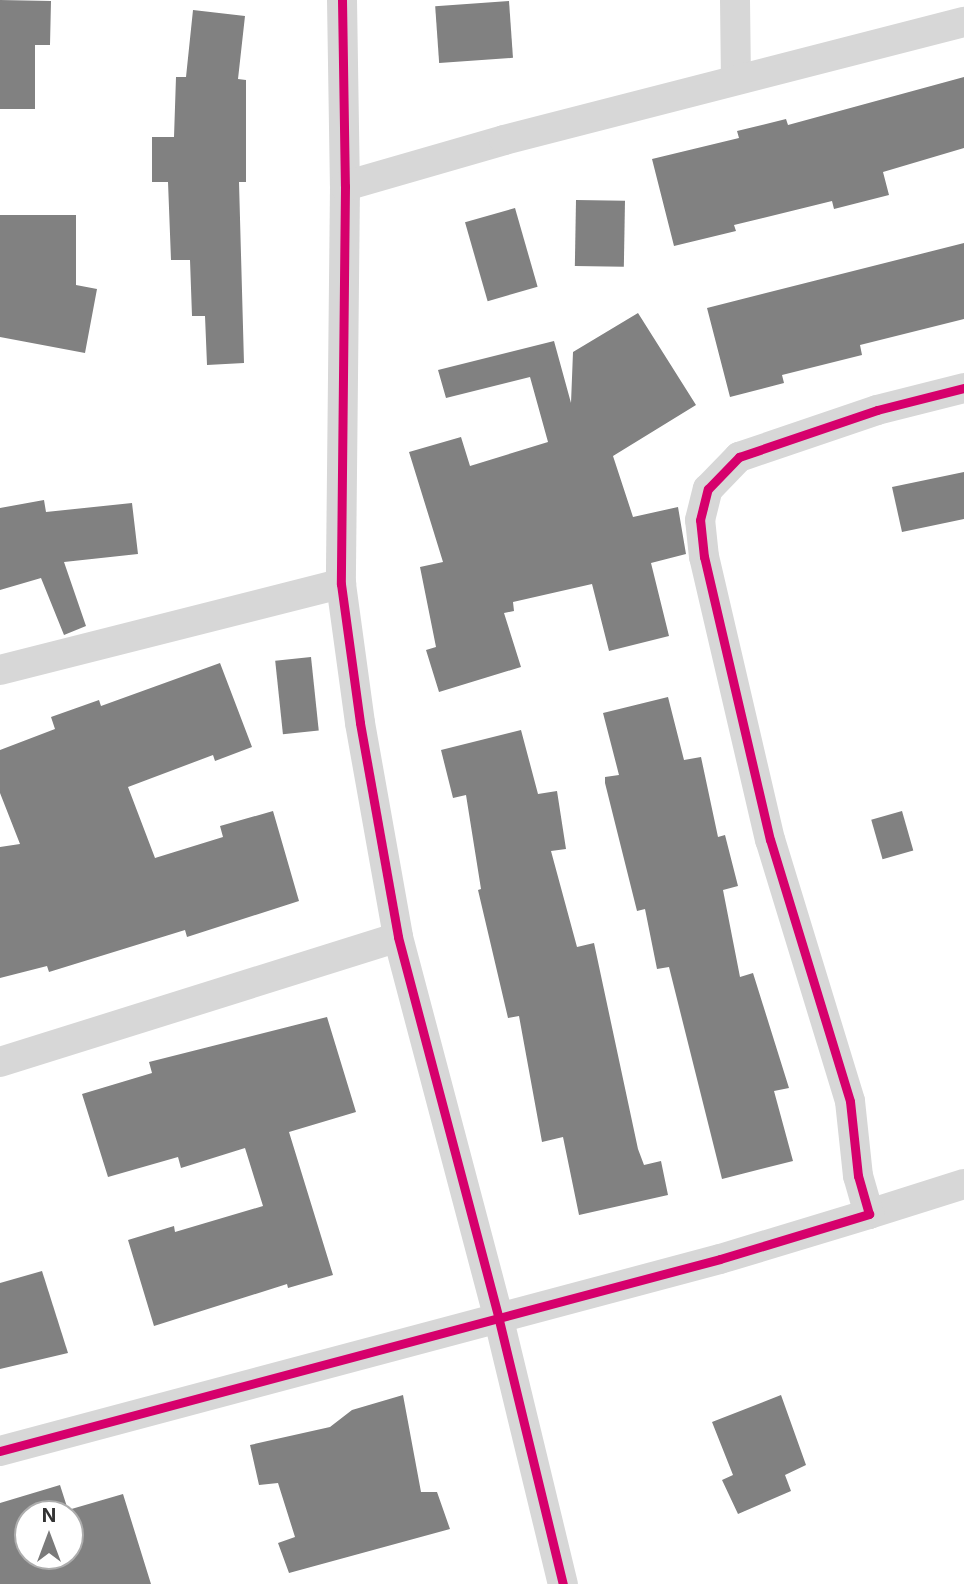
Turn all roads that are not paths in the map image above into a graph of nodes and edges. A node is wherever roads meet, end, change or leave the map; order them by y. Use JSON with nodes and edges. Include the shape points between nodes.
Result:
{"nodes":[{"id":1,"x":342,"y":0,"type":"edge"},
{"id":2,"x":735,"y":0,"type":"edge"},
{"id":3,"x":964,"y":22,"type":"edge"},
{"id":4,"x":736,"y":79,"type":"junction"},
{"id":5,"x":345,"y":186,"type":"junction"},
{"id":6,"x":964,"y":388,"type":"edge"},
{"id":7,"x":341,"y":584,"type":"junction"},
{"id":8,"x":0,"y":670,"type":"edge"},
{"id":9,"x":398,"y":937,"type":"junction"},
{"id":10,"x":0,"y":1062,"type":"edge"},
{"id":11,"x":964,"y":1184,"type":"edge"},
{"id":12,"x":869,"y":1214,"type":"junction"},
{"id":13,"x":498,"y":1315,"type":"junction"},
{"id":14,"x":0,"y":1451,"type":"edge"},
{"id":15,"x":563,"y":1584,"type":"edge"}],
"edges":[{"from":1,"to":5,"type":"street"},
{"from":2,"to":4,"type":"street"},
{"from":3,"to":4,"type":"street"},
{"from":4,"to":5,"type":"street"},
{"from":5,"to":7,"type":"street"},
{"from":6,"to":12,"type":"street","via":[[877,410],[739,457],[708,489],[700,520],[704,557],[770,840],[850,1101],[858,1176]]},
{"from":7,"to":8,"type":"street"},
{"from":7,"to":9,"type":"street"},
{"from":9,"to":10,"type":"street"},
{"from":9,"to":13,"type":"street"},
{"from":11,"to":12,"type":"street"},
{"from":12,"to":13,"type":"street","via":[[720,1259]]},
{"from":13,"to":14,"type":"street"},
{"from":13,"to":15,"type":"street"}]}
